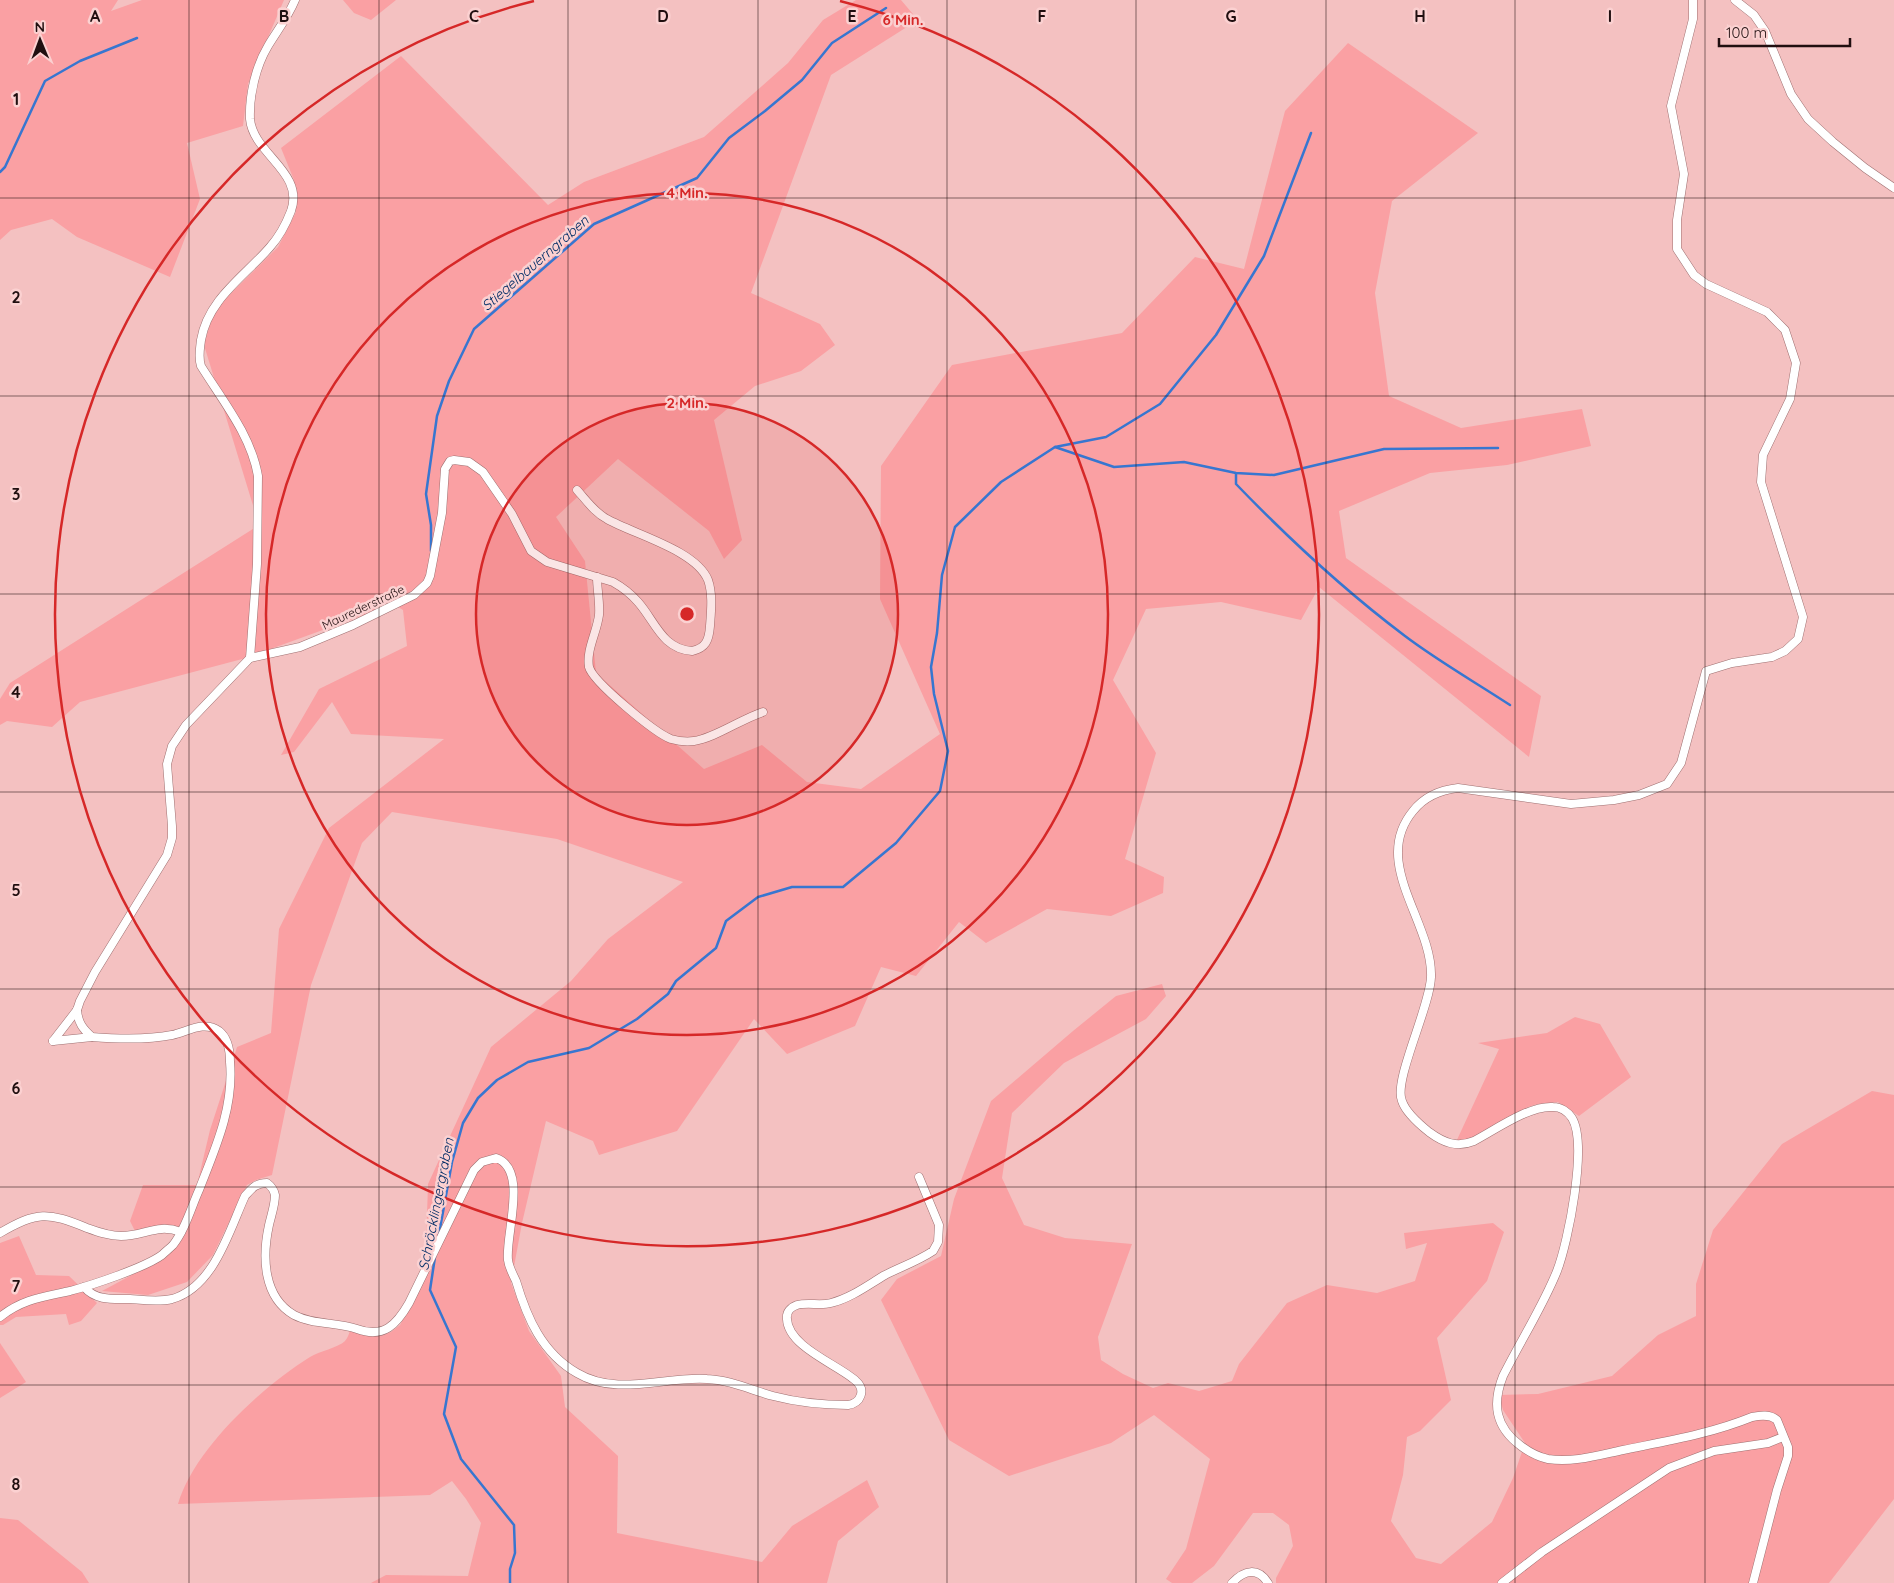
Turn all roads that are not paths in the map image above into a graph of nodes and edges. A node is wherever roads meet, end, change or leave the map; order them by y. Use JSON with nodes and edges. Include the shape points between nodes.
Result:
{"nodes":[{"id":1,"x":295,"y":0,"type":"edge"},
{"id":2,"x":1693,"y":0,"type":"edge"},
{"id":3,"x":1735,"y":0,"type":"edge"},
{"id":4,"x":1894,"y":188,"type":"edge"},
{"id":5,"x":577,"y":490,"type":"dead end"},
{"id":6,"x":598,"y":577,"type":"junction"},
{"id":7,"x":250,"y":658,"type":"junction"},
{"id":8,"x":763,"y":712,"type":"dead end"},
{"id":9,"x":77,"y":1010,"type":"junction"},
{"id":10,"x":92,"y":1037,"type":"junction"},
{"id":11,"x":918,"y":1177,"type":"dead end"},
{"id":12,"x":181,"y":1232,"type":"junction"},
{"id":13,"x":0,"y":1233,"type":"edge"},
{"id":14,"x":84,"y":1287,"type":"junction"},
{"id":15,"x":0,"y":1318,"type":"edge"},
{"id":16,"x":1783,"y":1437,"type":"junction"},
{"id":17,"x":1232,"y":1583,"type":"edge"},
{"id":18,"x":1268,"y":1583,"type":"edge"},
{"id":19,"x":1502,"y":1583,"type":"edge"},
{"id":20,"x":1752,"y":1583,"type":"edge"}],
"edges":[{"from":1,"to":7,"type":"street","via":[[258,68],[250,117],[257,138],[286,175],[293,205],[278,238],[210,313],[203,329],[199,356],[201,366],[244,436],[258,476],[257,564]]},
{"from":2,"to":16,"type":"street","via":[[1693,19],[1671,106],[1684,174],[1677,220],[1677,249],[1694,275],[1706,284],[1767,312],[1785,330],[1796,364],[1790,399],[1763,455],[1761,482],[1803,617],[1798,639],[1772,658],[1732,663],[1706,671],[1681,764],[1666,784],[1640,795],[1571,804],[1458,788],[1441,791],[1419,804],[1403,825],[1397,854],[1428,954],[1431,976],[1400,1095],[1419,1123],[1452,1145],[1474,1142],[1526,1114],[1548,1107],[1568,1113],[1575,1126],[1577,1176],[1560,1264],[1497,1393],[1499,1420],[1517,1444],[1548,1459],[1574,1459],[1702,1434],[1761,1415],[1777,1420]]},
{"from":3,"to":4,"type":"street","via":[[1754,14],[1766,31],[1791,94],[1808,119],[1865,168]]},
{"from":5,"to":6,"type":"street","name":"Maurederstraße","via":[[602,516],[661,543],[697,565],[705,574],[711,596],[708,642],[692,651],[672,646],[629,594],[613,582]]},
{"from":6,"to":7,"type":"street","name":"Maurederstraße","via":[[538,558],[483,472],[468,462],[454,460],[445,470],[444,504],[432,569],[422,589],[300,647]]},
{"from":6,"to":8,"type":"street","via":[[599,613],[589,666],[594,677],[629,708],[665,736],[685,742],[698,740]]},
{"from":7,"to":9,"type":"street","via":[[186,724],[172,746],[167,764],[172,826],[170,847],[162,866],[95,972]]},
{"from":9,"to":10,"type":"street","via":[[82,1028]]},
{"from":9,"to":10,"type":"street","via":[[53,1041]]},
{"from":10,"to":12,"type":"street","via":[[157,1037],[200,1026],[220,1031],[226,1040],[231,1066],[226,1114]]},
{"from":11,"to":14,"type":"street","via":[[939,1225],[938,1242],[932,1251],[847,1297],[830,1303],[798,1305],[787,1314],[788,1326],[799,1341],[860,1385],[861,1397],[852,1405],[786,1399],[726,1381],[708,1379],[624,1385],[594,1381],[568,1367],[540,1339],[528,1318],[509,1265],[513,1181],[504,1162],[496,1158],[482,1162],[474,1170],[410,1303],[397,1322],[385,1330],[366,1332],[306,1319],[296,1316],[278,1302],[270,1286],[266,1265],[268,1228],[275,1194],[267,1183],[251,1188],[212,1266],[183,1295],[157,1301],[108,1298],[97,1297]]},
{"from":12,"to":13,"type":"street","via":[[169,1227],[145,1233],[108,1235],[60,1218],[38,1216],[22,1220]]},
{"from":12,"to":14,"type":"street","via":[[161,1255]]},
{"from":14,"to":15,"type":"street","via":[[41,1296]]},
{"from":16,"to":19,"type":"street","via":[[1714,1451],[1669,1468],[1542,1552]]},
{"from":16,"to":20,"type":"street","via":[[1788,1456]]},
{"from":17,"to":18,"type":"street","via":[[1238,1576],[1249,1572],[1260,1574]]}]}
